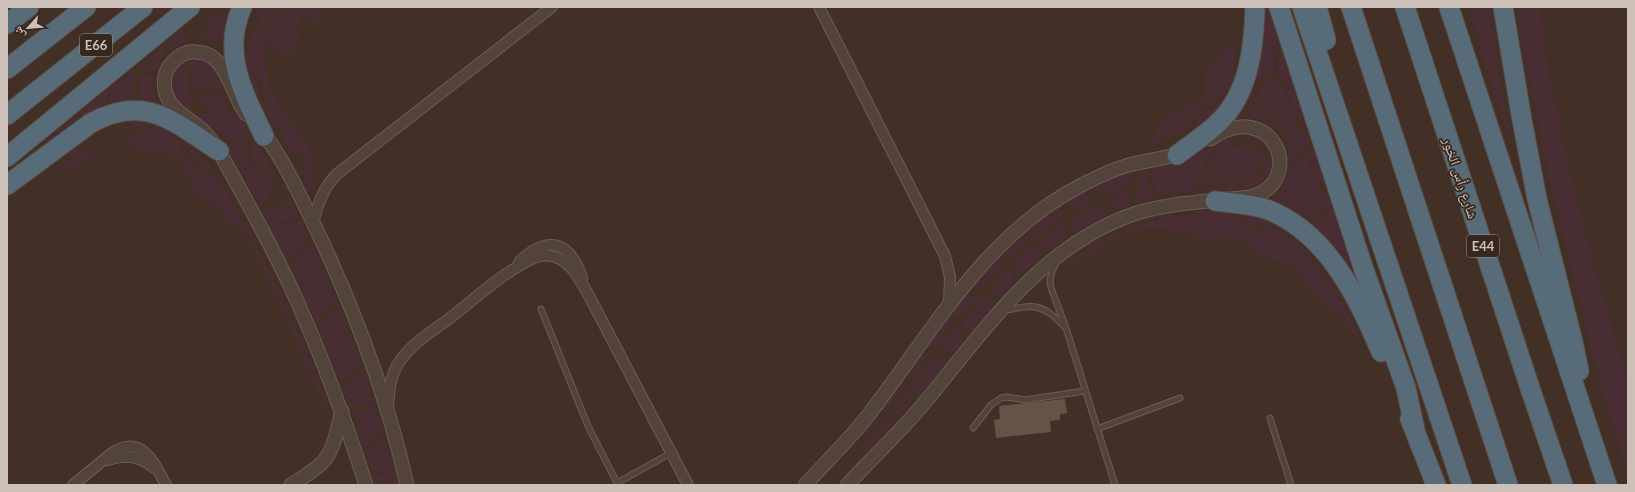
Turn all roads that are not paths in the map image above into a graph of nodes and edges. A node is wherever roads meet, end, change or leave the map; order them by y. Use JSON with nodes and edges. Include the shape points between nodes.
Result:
{"nodes":[{"id":1,"x":12,"y":7,"type":"edge"},
{"id":2,"x":29,"y":7,"type":"edge"},
{"id":3,"x":86,"y":7,"type":"edge"},
{"id":4,"x":143,"y":7,"type":"edge"},
{"id":5,"x":190,"y":7,"type":"edge"},
{"id":6,"x":242,"y":7,"type":"edge"},
{"id":7,"x":552,"y":7,"type":"edge"},
{"id":8,"x":819,"y":7,"type":"edge"},
{"id":9,"x":1255,"y":7,"type":"edge"},
{"id":10,"x":1279,"y":7,"type":"edge"},
{"id":11,"x":1302,"y":7,"type":"edge"},
{"id":12,"x":1316,"y":7,"type":"edge"},
{"id":13,"x":1351,"y":7,"type":"edge"},
{"id":14,"x":1405,"y":7,"type":"edge"},
{"id":15,"x":1449,"y":7,"type":"edge"},
{"id":16,"x":1503,"y":7,"type":"edge"},
{"id":17,"x":7,"y":12,"type":"edge"},
{"id":18,"x":7,"y":24,"type":"edge"},
{"id":19,"x":7,"y":69,"type":"edge"},
{"id":20,"x":7,"y":115,"type":"edge"},
{"id":21,"x":264,"y":136,"type":"junction"},
{"id":22,"x":219,"y":151,"type":"junction"},
{"id":23,"x":1177,"y":155,"type":"junction"},
{"id":24,"x":7,"y":157,"type":"edge"},
{"id":25,"x":7,"y":185,"type":"edge"},
{"id":26,"x":1367,"y":200,"type":"junction"},
{"id":27,"x":1215,"y":201,"type":"junction"},
{"id":28,"x":313,"y":223,"type":"junction"},
{"id":29,"x":1065,"y":251,"type":"junction"},
{"id":30,"x":949,"y":304,"type":"junction"},
{"id":31,"x":541,"y":309,"type":"dead end"},
{"id":32,"x":999,"y":312,"type":"junction"},
{"id":33,"x":1066,"y":328,"type":"junction"},
{"id":34,"x":1085,"y":391,"type":"junction"},
{"id":35,"x":1180,"y":398,"type":"dead end"},
{"id":36,"x":1581,"y":410,"type":"junction"},
{"id":37,"x":342,"y":411,"type":"junction"},
{"id":38,"x":388,"y":412,"type":"junction"},
{"id":39,"x":1270,"y":418,"type":"dead end"},
{"id":40,"x":973,"y":428,"type":"dead end"},
{"id":41,"x":1097,"y":428,"type":"junction"},
{"id":42,"x":1415,"y":430,"type":"junction"},
{"id":43,"x":671,"y":453,"type":"junction"},
{"id":44,"x":617,"y":484,"type":"edge"},
{"id":45,"x":73,"y":485,"type":"edge"},
{"id":46,"x":166,"y":485,"type":"edge"},
{"id":47,"x":291,"y":485,"type":"edge"},
{"id":48,"x":366,"y":485,"type":"edge"},
{"id":49,"x":407,"y":485,"type":"edge"},
{"id":50,"x":688,"y":485,"type":"edge"},
{"id":51,"x":805,"y":485,"type":"edge"},
{"id":52,"x":847,"y":485,"type":"edge"},
{"id":53,"x":1115,"y":485,"type":"edge"},
{"id":54,"x":1291,"y":485,"type":"edge"},
{"id":55,"x":1436,"y":485,"type":"edge"},
{"id":56,"x":1462,"y":485,"type":"edge"},
{"id":57,"x":1508,"y":485,"type":"edge"},
{"id":58,"x":1563,"y":485,"type":"edge"},
{"id":59,"x":1607,"y":485,"type":"edge"}],
"edges":[{"from":1,"to":17,"type":"highway"},
{"from":2,"to":18,"type":"highway"},
{"from":3,"to":19,"type":"highway","number":"E66"},
{"from":4,"to":20,"type":"highway","number":"E66"},
{"from":5,"to":24,"type":"highway"},
{"from":6,"to":21,"type":"highway","via":[[236,26],[234,58],[244,93]]},
{"from":7,"to":28,"type":"street","via":[[337,174],[322,193]]},
{"from":8,"to":30,"type":"street","via":[[945,256],[950,277]]},
{"from":9,"to":23,"type":"highway","via":[[1250,59],[1235,100],[1219,122]]},
{"from":10,"to":42,"type":"highway","via":[[1363,267],[1406,388]]},
{"from":11,"to":26,"type":"highway"},
{"from":12,"to":26,"type":"highway","via":[[1357,145]]},
{"from":13,"to":57,"type":"highway"},
{"from":14,"to":58,"type":"highway","name":"شارع رأس الخور","number":"E44"},
{"from":15,"to":36,"type":"highway"},
{"from":16,"to":36,"type":"highway","via":[[1537,199],[1578,361]]},
{"from":21,"to":22,"type":"street","via":[[242,108],[218,62],[201,52],[187,53],[175,59],[167,71],[164,85],[166,93],[173,107],[202,130]]},
{"from":21,"to":28,"type":"street","via":[[294,184]]},
{"from":22,"to":25,"type":"highway","via":[[168,118],[146,111],[123,111],[91,123]]},
{"from":22,"to":37,"type":"street","via":[[252,210],[297,301]]},
{"from":23,"to":27,"type":"street","via":[[1218,134],[1241,126],[1258,129],[1270,137],[1280,157],[1279,172],[1273,184],[1257,196]]},
{"from":23,"to":30,"type":"street","via":[[1114,170],[1060,198],[1024,224],[1004,243]]},
{"from":26,"to":56,"type":"highway"},
{"from":27,"to":29,"type":"street","via":[[1164,207],[1129,216],[1098,230]]},
{"from":27,"to":42,"type":"highway","via":[[1265,209],[1277,214],[1303,231],[1326,254],[1346,282],[1364,315]]},
{"from":28,"to":38,"type":"street","via":[[370,358]]},
{"from":29,"to":32,"type":"street","via":[[1032,277]]},
{"from":29,"to":33,"type":"lane","via":[[1056,264],[1050,280]]},
{"from":30,"to":51,"type":"street","via":[[859,427]]},
{"from":31,"to":44,"type":"lane","via":[[582,414]]},
{"from":32,"to":33,"type":"lane","via":[[1022,307],[1039,307],[1047,310]]},
{"from":32,"to":52,"type":"street","via":[[919,409]]},
{"from":33,"to":34,"type":"lane"},
{"from":34,"to":40,"type":"lane","via":[[1025,400],[1001,398],[991,405]]},
{"from":34,"to":41,"type":"lane"},
{"from":35,"to":41,"type":"lane"},
{"from":36,"to":59,"type":"highway"},
{"from":37,"to":47,"type":"street","via":[[326,458]]},
{"from":37,"to":48,"type":"street"},
{"from":38,"to":43,"type":"street","via":[[390,385],[406,353],[512,269],[536,257],[554,257],[570,266],[587,292]]},
{"from":38,"to":49,"type":"street"},
{"from":39,"to":54,"type":"lane"},
{"from":41,"to":53,"type":"lane"},
{"from":42,"to":55,"type":"highway"},
{"from":43,"to":44,"type":"lane"},
{"from":43,"to":50,"type":"street"},
{"from":45,"to":46,"type":"street","via":[[119,449],[134,447],[148,454]]}]}
